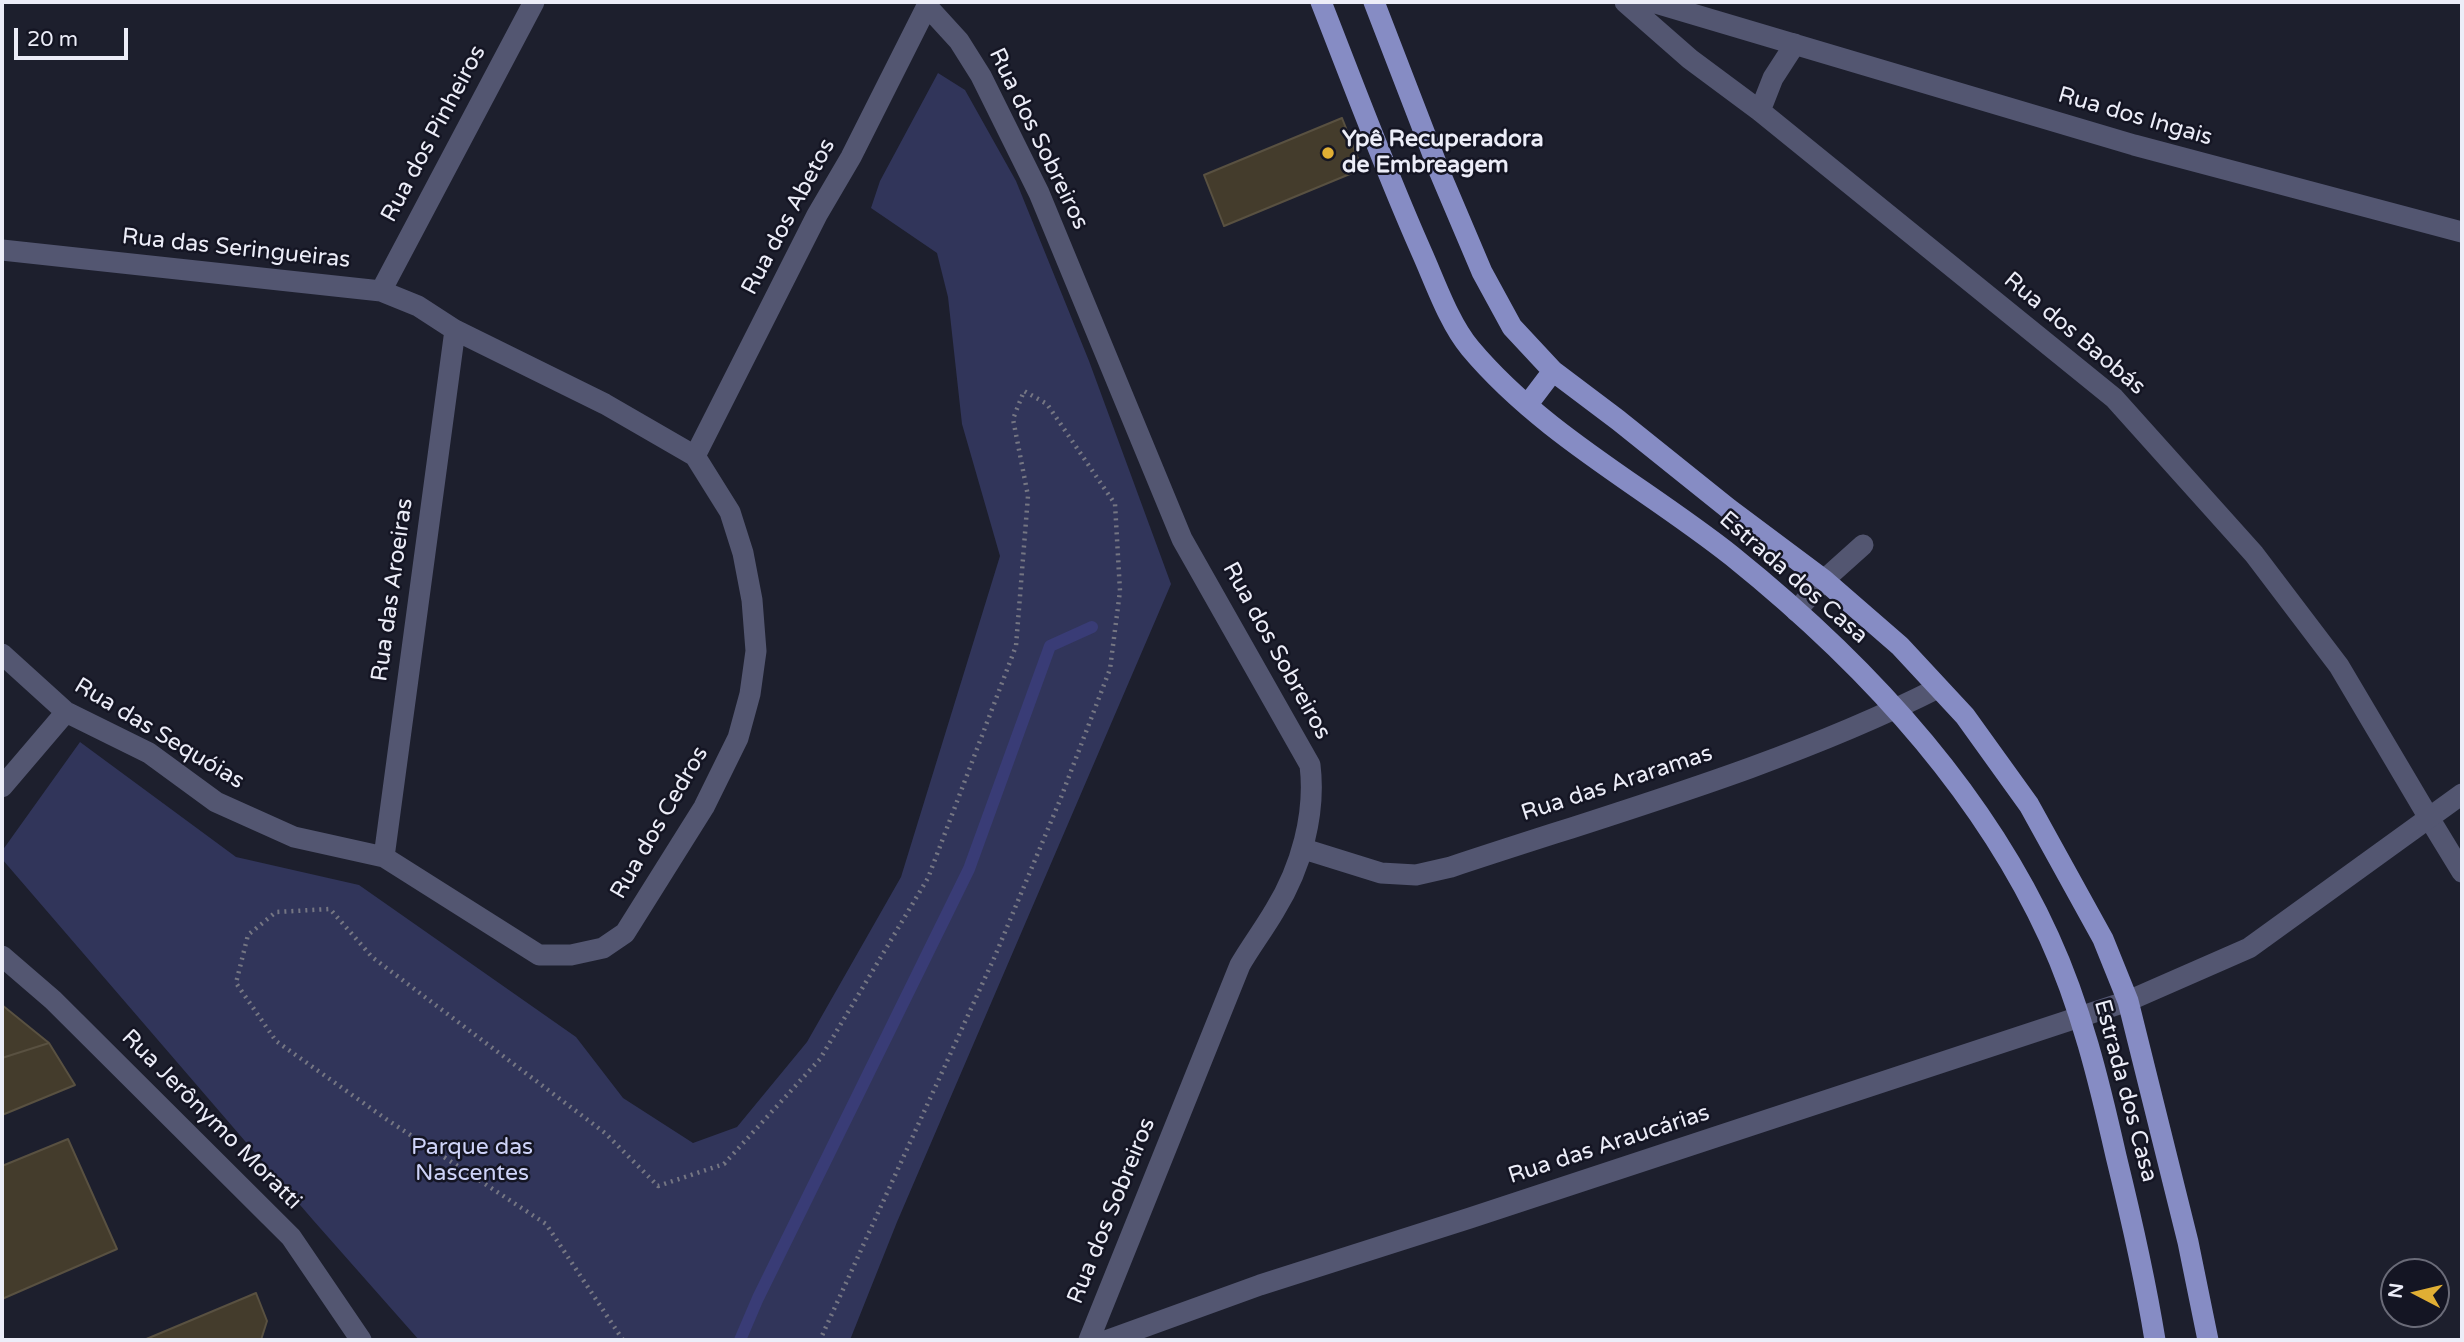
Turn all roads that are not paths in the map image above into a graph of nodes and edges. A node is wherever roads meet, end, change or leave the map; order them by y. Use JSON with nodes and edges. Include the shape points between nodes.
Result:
{"nodes":[{"id":1,"x":534,"y":2,"type":"edge"},
{"id":2,"x":1321,"y":2,"type":"edge"},
{"id":3,"x":1374,"y":2,"type":"edge"},
{"id":4,"x":1626,"y":2,"type":"edge"},
{"id":5,"x":1652,"y":2,"type":"edge"},
{"id":6,"x":928,"y":4,"type":"edge"},
{"id":7,"x":1796,"y":44,"type":"junction"},
{"id":8,"x":1760,"y":111,"type":"junction"},
{"id":9,"x":2462,"y":232,"type":"edge"},
{"id":10,"x":2,"y":250,"type":"edge"},
{"id":11,"x":381,"y":291,"type":"junction"},
{"id":12,"x":455,"y":330,"type":"junction"},
{"id":13,"x":1553,"y":371,"type":"junction"},
{"id":14,"x":1528,"y":404,"type":"junction"},
{"id":15,"x":695,"y":456,"type":"junction"},
{"id":16,"x":1863,"y":545,"type":"dead end"},
{"id":17,"x":1824,"y":580,"type":"junction"},
{"id":18,"x":1796,"y":611,"type":"junction"},
{"id":19,"x":2,"y":654,"type":"edge"},
{"id":20,"x":1938,"y":688,"type":"junction"},
{"id":21,"x":1895,"y":710,"type":"junction"},
{"id":22,"x":66,"y":712,"type":"junction"},
{"id":23,"x":2,"y":788,"type":"edge"},
{"id":24,"x":2462,"y":794,"type":"edge"},
{"id":25,"x":2430,"y":818,"type":"junction"},
{"id":26,"x":1304,"y":849,"type":"junction"},
{"id":27,"x":384,"y":857,"type":"junction"},
{"id":28,"x":2462,"y":872,"type":"edge"},
{"id":29,"x":2,"y":956,"type":"edge"},
{"id":30,"x":2128,"y":1001,"type":"junction"},
{"id":31,"x":2080,"y":1015,"type":"junction"},
{"id":32,"x":361,"y":1340,"type":"edge"},
{"id":33,"x":1089,"y":1340,"type":"edge"},
{"id":34,"x":1108,"y":1340,"type":"edge"},
{"id":35,"x":2155,"y":1340,"type":"edge"},
{"id":36,"x":2208,"y":1340,"type":"edge"}],
"edges":[{"from":1,"to":11,"type":"street","name":"Rua dos Pinheiros"},
{"from":2,"to":14,"type":"main road","name":"Estrada dos Casa","via":[[1389,180],[1445,304],[1467,345]]},
{"from":3,"to":13,"type":"main road","name":"Estrada dos Casa","via":[[1482,272],[1512,327]]},
{"from":4,"to":8,"type":"street","name":"Rua dos Baobás","via":[[1690,59]]},
{"from":5,"to":7,"type":"street","name":"Rua dos Ingais"},
{"from":6,"to":15,"type":"street","name":"Rua dos Abetos"},
{"from":6,"to":26,"type":"street","name":"Rua dos Sobreiros","via":[[960,41],[981,76],[1039,192],[1182,539],[1310,765]]},
{"from":7,"to":8,"type":"street","via":[[1773,78]]},
{"from":7,"to":9,"type":"street","name":"Rua dos Ingais","via":[[2134,145]]},
{"from":8,"to":25,"type":"street","name":"Rua dos Baobás","via":[[2114,397],[2254,554],[2340,666]]},
{"from":10,"to":11,"type":"street","name":"Rua das Seringueiras"},
{"from":11,"to":12,"type":"street","name":"Rua das Seringueiras","via":[[418,306]]},
{"from":12,"to":15,"type":"street","name":"Rua dos Cedros","via":[[605,404]]},
{"from":12,"to":27,"type":"street","name":"Rua das Aroeiras"},
{"from":13,"to":14,"type":"main road"},
{"from":13,"to":17,"type":"main road","name":"Estrada dos Casa"},
{"from":14,"to":18,"type":"main road","name":"Estrada dos Casa","via":[[1564,437],[1732,556]]},
{"from":15,"to":27,"type":"street","name":"Rua dos Cedros","via":[[730,512],[743,553],[756,651],[750,694],[738,738],[704,807],[625,933],[603,948],[539,955]]},
{"from":16,"to":17,"type":"street"},
{"from":17,"to":18,"type":"street"},
{"from":17,"to":20,"type":"main road","name":"Estrada dos Casa","via":[[1900,646]]},
{"from":18,"to":21,"type":"main road","name":"Estrada dos Casa","via":[[1837,646]]},
{"from":19,"to":22,"type":"street","name":"Rua das Sequóias"},
{"from":20,"to":21,"type":"street","name":"Rua das Araramas"},
{"from":20,"to":30,"type":"main road","name":"Estrada dos Casa","via":[[1965,716],[2029,805],[2103,939]]},
{"from":21,"to":26,"type":"street","name":"Rua das Araramas","via":[[1744,770],[1451,867],[1416,875],[1381,873]]},
{"from":21,"to":31,"type":"main road","name":"Estrada dos Casa","via":[[1942,763],[1995,837],[2049,936]]},
{"from":22,"to":23,"type":"street"},
{"from":22,"to":27,"type":"street","name":"Rua das Sequóias","via":[[149,753],[216,802],[294,837]]},
{"from":24,"to":25,"type":"street","name":"Rua das Araucárias"},
{"from":25,"to":28,"type":"street","name":"Rua dos Baobás"},
{"from":25,"to":30,"type":"street","name":"Rua das Araucárias","via":[[2249,948]]},
{"from":26,"to":33,"type":"street","name":"Rua dos Sobreiros","via":[[1276,909],[1240,965]]},
{"from":29,"to":32,"type":"street","name":"Rua Jerônymo Moratti","via":[[53,1000],[291,1237]]},
{"from":30,"to":31,"type":"street","name":"Rua das Araucárias"},
{"from":30,"to":36,"type":"main road","name":"Estrada dos Casa"},
{"from":31,"to":34,"type":"street","name":"Rua das Araucárias"},
{"from":31,"to":35,"type":"main road","name":"Estrada dos Casa","via":[[2146,1283]]}]}
